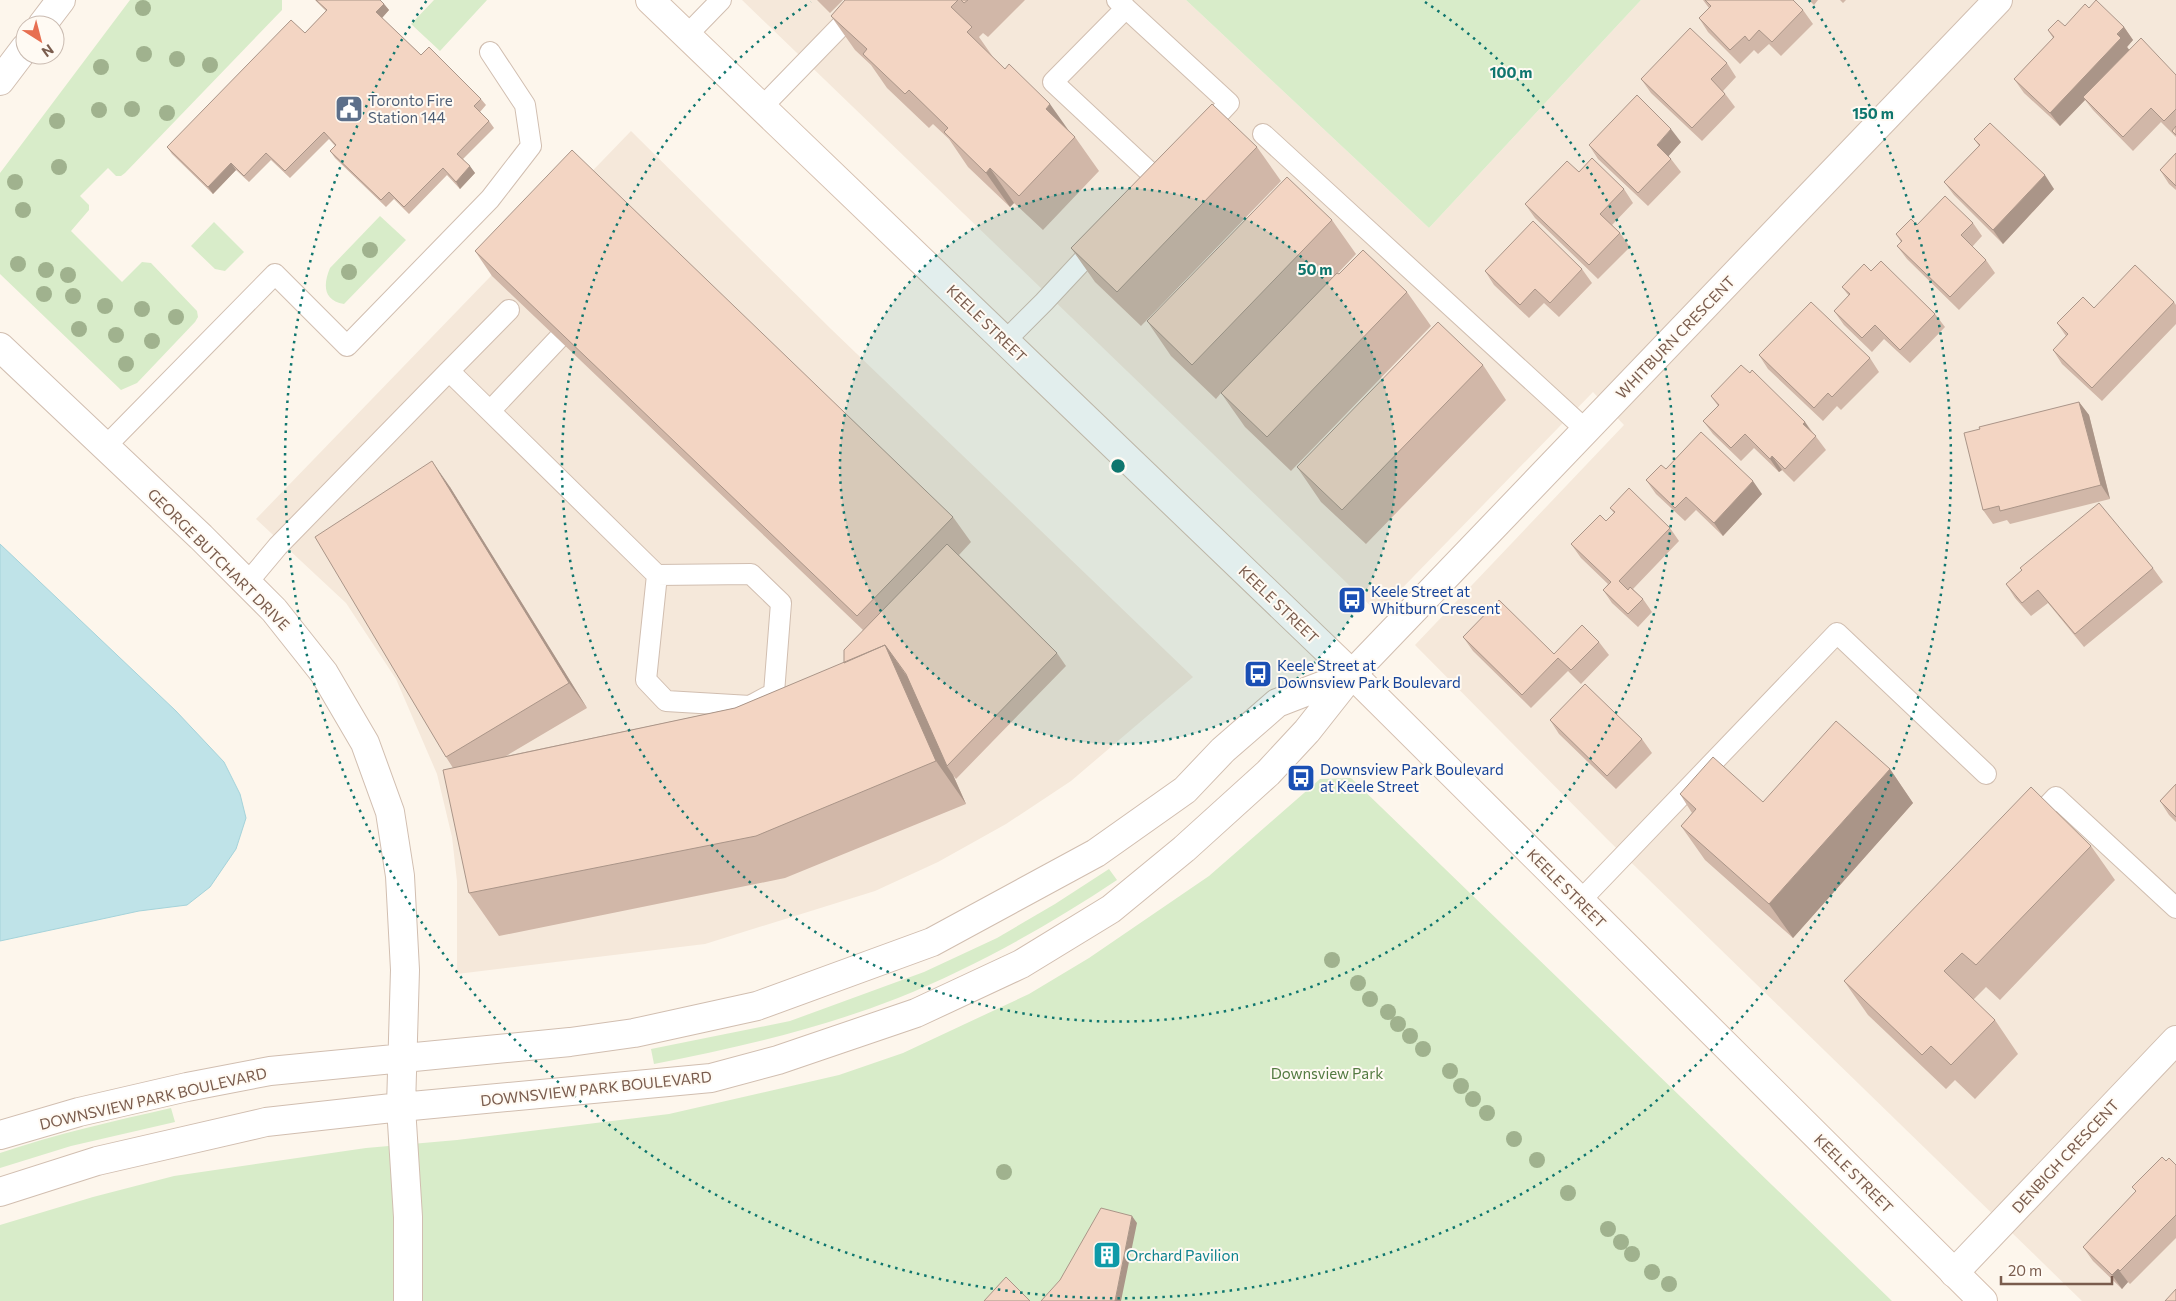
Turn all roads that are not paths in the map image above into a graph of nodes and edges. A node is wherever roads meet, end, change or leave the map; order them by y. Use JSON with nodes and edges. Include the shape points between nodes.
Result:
{"nodes":[{"id":1,"x":61,"y":0,"type":"edge"},
{"id":2,"x":650,"y":0,"type":"edge"},
{"id":3,"x":721,"y":0,"type":"edge"},
{"id":4,"x":866,"y":0,"type":"edge"},
{"id":5,"x":1998,"y":0,"type":"edge"},
{"id":6,"x":1121,"y":4,"type":"edge"},
{"id":7,"x":50,"y":15,"type":"edge"},
{"id":8,"x":687,"y":35,"type":"junction"},
{"id":9,"x":490,"y":52,"type":"dead end"},
{"id":10,"x":15,"y":61,"type":"edge"},
{"id":11,"x":0,"y":81,"type":"edge"},
{"id":12,"x":762,"y":107,"type":"junction"},
{"id":13,"x":1263,"y":134,"type":"dead end"},
{"id":14,"x":1190,"y":144,"type":"edge"},
{"id":15,"x":1157,"y":180,"type":"edge"},
{"id":16,"x":1111,"y":230,"type":"edge"},
{"id":17,"x":509,"y":310,"type":"edge"},
{"id":18,"x":558,"y":339,"type":"edge"},
{"id":19,"x":1005,"y":340,"type":"junction"},
{"id":20,"x":0,"y":348,"type":"edge"},
{"id":21,"x":449,"y":371,"type":"junction"},
{"id":22,"x":490,"y":411,"type":"junction"},
{"id":23,"x":1586,"y":430,"type":"junction"},
{"id":24,"x":106,"y":447,"type":"junction"},
{"id":25,"x":657,"y":575,"type":"junction"},
{"id":26,"x":247,"y":583,"type":"junction"},
{"id":27,"x":1352,"y":674,"type":"junction"},
{"id":28,"x":1986,"y":774,"type":"dead end"},
{"id":29,"x":2014,"y":840,"type":"edge"},
{"id":30,"x":1580,"y":901,"type":"junction"},
{"id":31,"x":2176,"y":908,"type":"edge"},
{"id":32,"x":2176,"y":1040,"type":"edge"},
{"id":33,"x":401,"y":1060,"type":"junction"},
{"id":34,"x":401,"y":1107,"type":"junction"},
{"id":35,"x":0,"y":1135,"type":"edge"},
{"id":36,"x":0,"y":1192,"type":"edge"},
{"id":37,"x":1954,"y":1273,"type":"junction"},
{"id":38,"x":408,"y":1301,"type":"edge"},
{"id":39,"x":1983,"y":1301,"type":"edge"}],
"edges":[{"from":1,"to":7,"type":"street"},
{"from":2,"to":8,"type":"street","name":"KEELE STREET"},
{"from":3,"to":8,"type":"lane"},
{"from":4,"to":12,"type":"lane"},
{"from":5,"to":23,"type":"street","name":"WHITBURN CRESCENT"},
{"from":6,"to":14,"type":"lane","via":[[1229,103]]},
{"from":6,"to":15,"type":"lane","via":[[1053,82]]},
{"from":8,"to":12,"type":"street","name":"KEELE STREET"},
{"from":9,"to":24,"type":"lane","via":[[525,104],[531,146],[490,199],[456,234],[347,346],[274,274]]},
{"from":10,"to":11,"type":"street"},
{"from":12,"to":19,"type":"street","name":"KEELE STREET"},
{"from":13,"to":23,"type":"lane"},
{"from":16,"to":19,"type":"lane"},
{"from":17,"to":21,"type":"lane"},
{"from":18,"to":22,"type":"lane"},
{"from":19,"to":27,"type":"street","name":"KEELE STREET"},
{"from":20,"to":24,"type":"street","name":"GEORGE BUTCHART DRIVE"},
{"from":21,"to":22,"type":"lane"},
{"from":21,"to":26,"type":"lane","via":[[278,546]]},
{"from":22,"to":25,"type":"lane"},
{"from":23,"to":27,"type":"street","name":"WHITBURN CRESCENT"},
{"from":24,"to":26,"type":"street","name":"GEORGE BUTCHART DRIVE"},
{"from":25,"to":25,"type":"lane","via":[[646,680],[666,702],[750,706],[774,693],[781,603],[751,574]]},
{"from":26,"to":33,"type":"street","name":"GEORGE BUTCHART DRIVE","via":[[274,610],[324,673],[365,743],[390,812],[400,876],[404,949]]},
{"from":27,"to":30,"type":"street","name":"KEELE STREET"},
{"from":27,"to":33,"type":"street","name":"DOWNSVIEW PARK BOULEVARD","via":[[1277,703],[1223,750],[1185,790],[1096,852],[932,942],[748,1008],[634,1033]]},
{"from":27,"to":34,"type":"street","name":"DOWNSVIEW PARK BOULEVARD","via":[[1307,731],[1268,773],[1111,909],[1021,964],[916,1012],[778,1060],[711,1078]]},
{"from":28,"to":30,"type":"lane","via":[[1837,633]]},
{"from":29,"to":31,"type":"lane","via":[[2056,797]]},
{"from":30,"to":37,"type":"street","name":"KEELE STREET"},
{"from":32,"to":37,"type":"street","name":"DENBIGH CRESCENT"},
{"from":33,"to":34,"type":"street","name":"GEORGE BUTCHART DRIVE"},
{"from":33,"to":35,"type":"street","name":"DOWNSVIEW PARK BOULEVARD","via":[[270,1071],[88,1110]]},
{"from":34,"to":36,"type":"street","name":"DOWNSVIEW PARK BOULEVARD","via":[[266,1122],[97,1161]]},
{"from":34,"to":38,"type":"street","name":"GEORGE BUTCHART DRIVE","via":[[408,1217]]},
{"from":37,"to":39,"type":"street","name":"KEELE STREET"}]}
